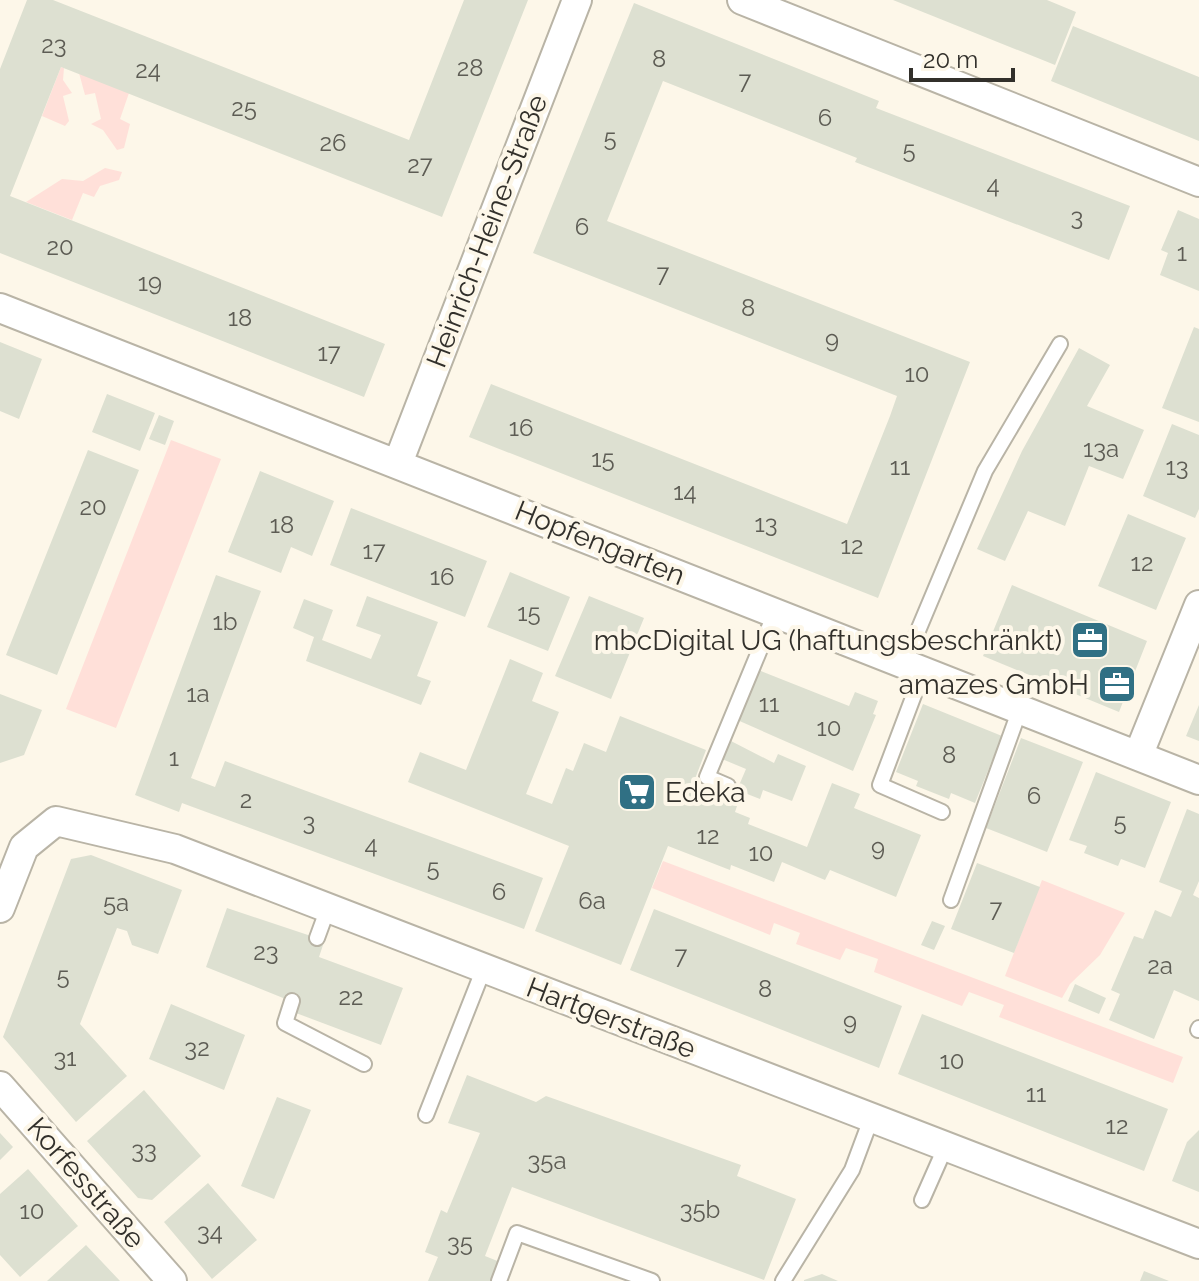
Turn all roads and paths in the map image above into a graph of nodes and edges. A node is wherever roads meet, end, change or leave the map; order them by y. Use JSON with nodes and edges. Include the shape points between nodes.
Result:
{"nodes":[{"id":1,"x":577,"y":0,"type":"edge"},
{"id":2,"x":742,"y":0,"type":"edge"},
{"id":3,"x":1199,"y":182,"type":"edge"},
{"id":4,"x":0,"y":308,"type":"edge"},
{"id":5,"x":1060,"y":344,"type":"dead end"},
{"id":6,"x":398,"y":463,"type":"junction"},
{"id":7,"x":1199,"y":605,"type":"edge"},
{"id":8,"x":775,"y":613,"type":"junction"},
{"id":9,"x":913,"y":667,"type":"junction"},
{"id":10,"x":1020,"y":709,"type":"junction"},
{"id":11,"x":1138,"y":756,"type":"junction"},
{"id":12,"x":1199,"y":780,"type":"edge"},
{"id":13,"x":728,"y":786,"type":"dead end"},
{"id":14,"x":942,"y":812,"type":"dead end"},
{"id":15,"x":12,"y":842,"type":"edge"},
{"id":16,"x":951,"y":900,"type":"dead end"},
{"id":17,"x":0,"y":908,"type":"edge"},
{"id":18,"x":328,"y":908,"type":"junction"},
{"id":19,"x":317,"y":938,"type":"dead end"},
{"id":20,"x":484,"y":968,"type":"junction"},
{"id":21,"x":292,"y":1001,"type":"dead end"},
{"id":22,"x":364,"y":1064,"type":"dead end"},
{"id":23,"x":0,"y":1086,"type":"edge"},
{"id":24,"x":426,"y":1115,"type":"dead end"},
{"id":25,"x":871,"y":1119,"type":"junction"},
{"id":26,"x":945,"y":1148,"type":"junction"},
{"id":27,"x":922,"y":1200,"type":"dead end"},
{"id":28,"x":1199,"y":1244,"type":"edge"},
{"id":29,"x":172,"y":1281,"type":"edge"},
{"id":30,"x":499,"y":1281,"type":"edge"},
{"id":31,"x":652,"y":1281,"type":"edge"},
{"id":32,"x":783,"y":1281,"type":"edge"}],
"edges":[{"from":1,"to":6,"type":"street","name":"Heinrich-Heine-Straße"},
{"from":2,"to":3,"type":"street"},
{"from":4,"to":6,"type":"street","name":"Hopfengarten"},
{"from":5,"to":9,"type":"lane","via":[[985,471]]},
{"from":6,"to":8,"type":"street","name":"Hopfengarten"},
{"from":7,"to":11,"type":"street"},
{"from":8,"to":9,"type":"street","name":"Hopfengarten"},
{"from":8,"to":13,"type":"lane","via":[[707,777]]},
{"from":9,"to":10,"type":"street","name":"Hopfengarten"},
{"from":9,"to":14,"type":"lane","via":[[880,785]]},
{"from":10,"to":11,"type":"street","name":"Hopfengarten"},
{"from":10,"to":16,"type":"lane"},
{"from":11,"to":12,"type":"street","name":"Hopfengarten"},
{"from":15,"to":17,"type":"street"},
{"from":15,"to":18,"type":"street","name":"Hartgerstraße","via":[[56,821],[175,849]]},
{"from":18,"to":19,"type":"lane"},
{"from":18,"to":20,"type":"street","name":"Hartgerstraße"},
{"from":20,"to":24,"type":"lane"},
{"from":20,"to":25,"type":"street","name":"Hartgerstraße"},
{"from":21,"to":22,"type":"lane","via":[[285,1023]]},
{"from":23,"to":29,"type":"street","name":"Korfesstraße"},
{"from":25,"to":26,"type":"street","name":"Hartgerstraße"},
{"from":25,"to":32,"type":"lane","via":[[852,1170]]},
{"from":26,"to":27,"type":"lane"},
{"from":26,"to":28,"type":"street","name":"Hartgerstraße"},
{"from":30,"to":31,"type":"lane","via":[[517,1233]]}]}
